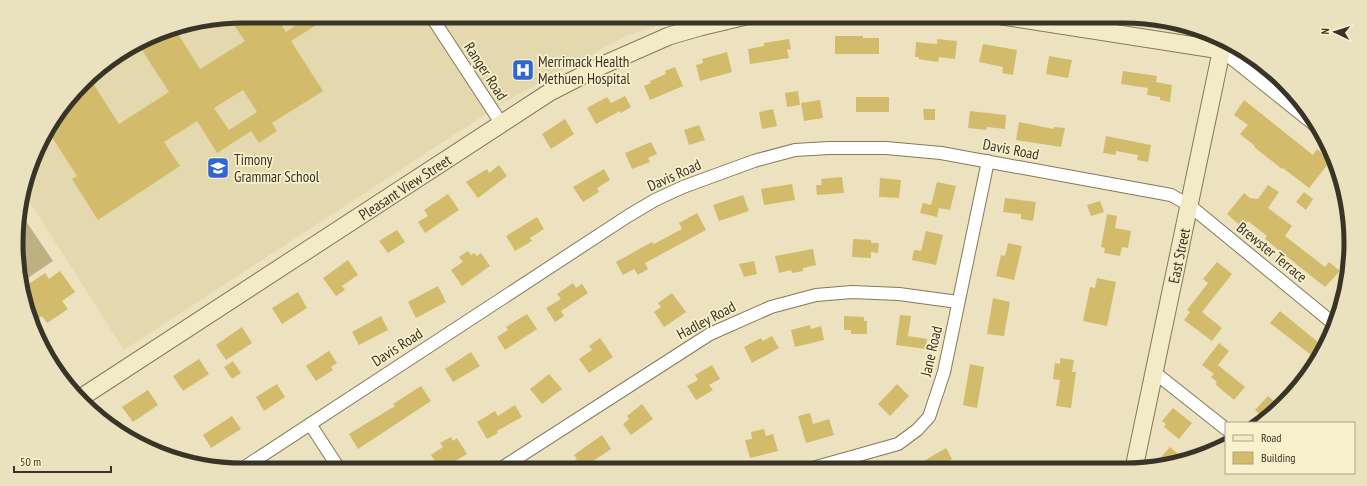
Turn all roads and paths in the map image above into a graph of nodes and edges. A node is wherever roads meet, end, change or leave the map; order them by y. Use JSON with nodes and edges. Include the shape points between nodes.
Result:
{"nodes":[{"id":1,"x":436,"y":23,"type":"edge"},
{"id":2,"x":714,"y":23,"type":"edge"},
{"id":3,"x":1053,"y":23,"type":"edge"},
{"id":4,"x":1221,"y":46,"type":"edge"},
{"id":5,"x":1222,"y":46,"type":"edge"},
{"id":6,"x":1223,"y":47,"type":"edge"},
{"id":7,"x":1303,"y":114,"type":"edge"},
{"id":8,"x":502,"y":123,"type":"junction"},
{"id":9,"x":988,"y":162,"type":"junction"},
{"id":10,"x":1189,"y":205,"type":"junction"},
{"id":11,"x":958,"y":302,"type":"junction"},
{"id":12,"x":1330,"y":320,"type":"edge"},
{"id":13,"x":1154,"y":372,"type":"junction"},
{"id":14,"x":84,"y":396,"type":"edge"},
{"id":15,"x":310,"y":424,"type":"junction"},
{"id":16,"x":1225,"y":428,"type":"edge"},
{"id":17,"x":251,"y":463,"type":"edge"},
{"id":18,"x":335,"y":463,"type":"edge"},
{"id":19,"x":509,"y":463,"type":"edge"},
{"id":20,"x":830,"y":463,"type":"edge"},
{"id":21,"x":1135,"y":463,"type":"edge"}],
"edges":[{"from":1,"to":8,"type":"street","name":"Ranger Road"},
{"from":2,"to":8,"type":"street","name":"Pleasant View Street","via":[[669,36],[575,79]]},
{"from":3,"to":4,"type":"street"},
{"from":5,"to":10,"type":"street","name":"East Street"},
{"from":6,"to":7,"type":"street"},
{"from":8,"to":14,"type":"street","name":"Pleasant View Street"},
{"from":9,"to":10,"type":"street","name":"Davis Road","via":[[1171,196]]},
{"from":9,"to":11,"type":"street","name":"Jane Road"},
{"from":9,"to":15,"type":"street","name":"Davis Road","via":[[941,153],[886,148],[795,150],[754,161],[683,187],[655,200],[594,238]]},
{"from":10,"to":12,"type":"street","name":"Brewster Terrace"},
{"from":10,"to":13,"type":"street","name":"East Street"},
{"from":11,"to":19,"type":"street","name":"Hadley Road","via":[[900,294],[852,292],[816,295],[771,307],[710,334],[671,357]]},
{"from":11,"to":20,"type":"street","name":"Jane Road","via":[[944,372],[928,417],[917,430],[898,444]]},
{"from":13,"to":16,"type":"street"},
{"from":13,"to":21,"type":"street","name":"East Street"},
{"from":15,"to":17,"type":"street","name":"Davis Road"},
{"from":15,"to":18,"type":"street"}]}
